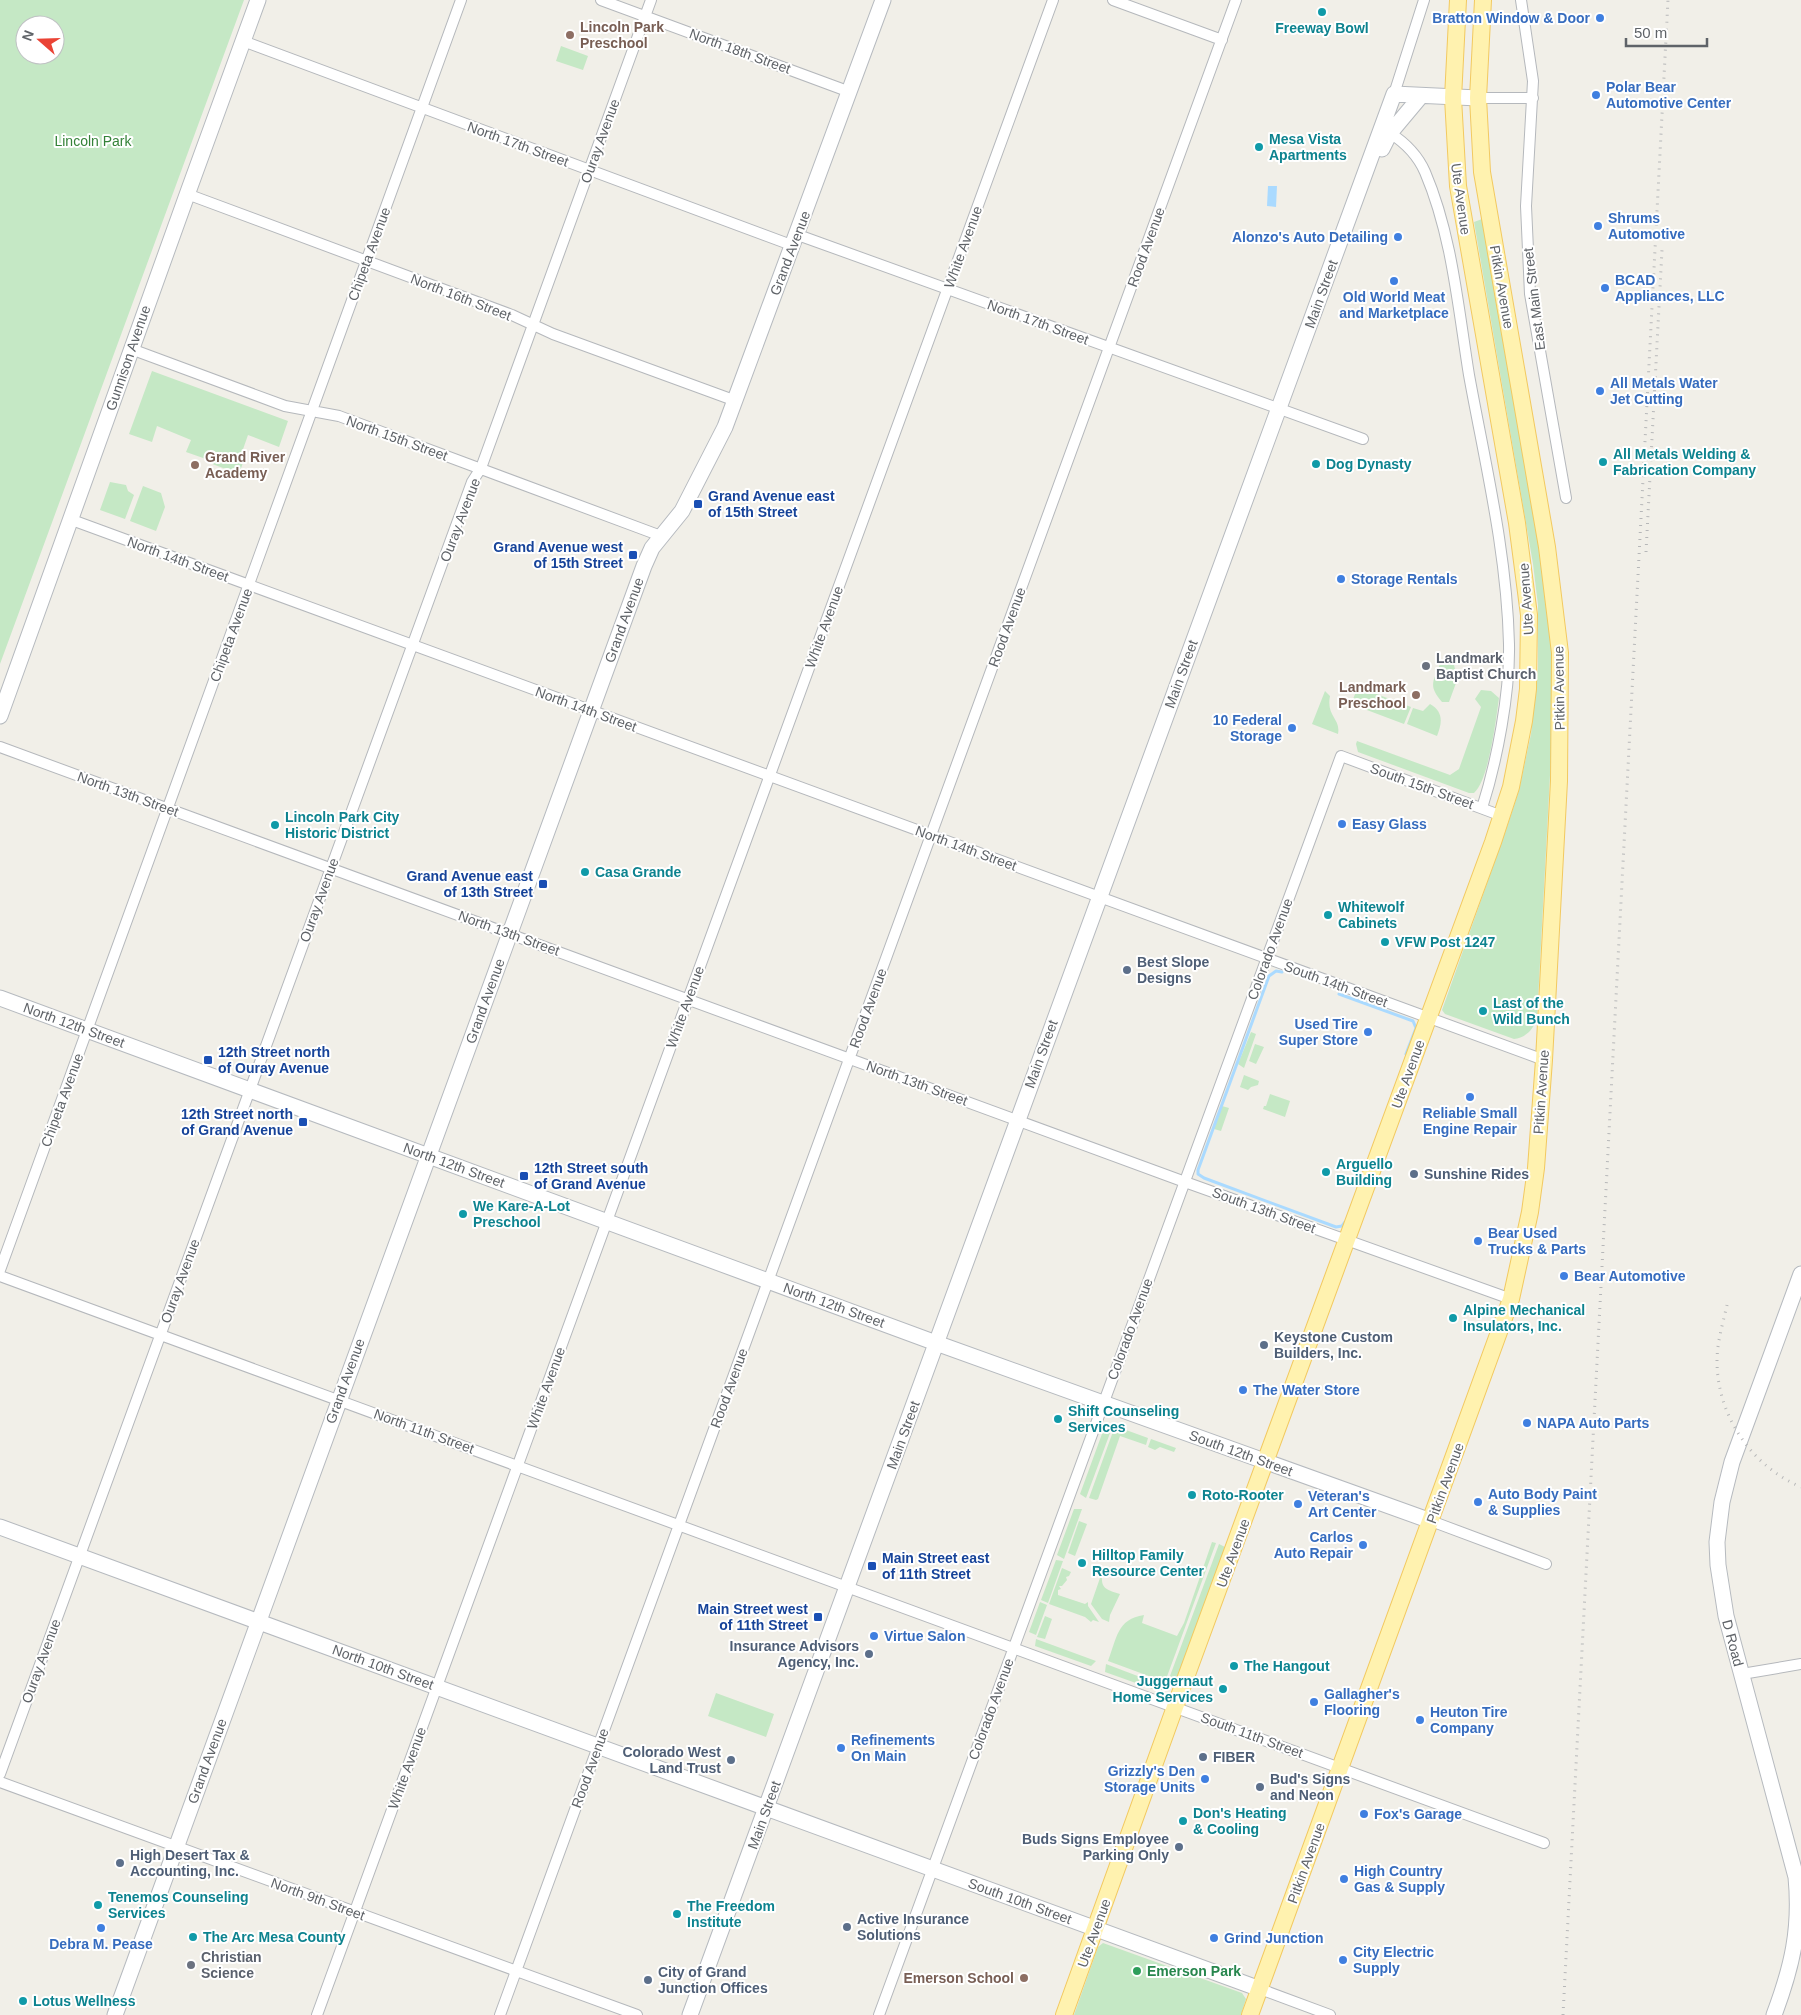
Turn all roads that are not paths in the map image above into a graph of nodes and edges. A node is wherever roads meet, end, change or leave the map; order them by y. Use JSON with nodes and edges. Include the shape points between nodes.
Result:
{"nodes":[{"id":1,"x":258,"y":0,"type":"edge"},
{"id":2,"x":461,"y":0,"type":"edge"},
{"id":3,"x":601,"y":0,"type":"edge"},
{"id":4,"x":651,"y":0,"type":"edge"},
{"id":5,"x":883,"y":0,"type":"edge"},
{"id":6,"x":1053,"y":0,"type":"edge"},
{"id":7,"x":1113,"y":0,"type":"edge"},
{"id":8,"x":1236,"y":0,"type":"edge"},
{"id":9,"x":1424,"y":0,"type":"edge"},
{"id":10,"x":1458,"y":0,"type":"edge"},
{"id":11,"x":1483,"y":0,"type":"edge"},
{"id":12,"x":1521,"y":0,"type":"edge"},
{"id":13,"x":646,"y":16,"type":"junction"},
{"id":14,"x":1222,"y":40,"type":"junction"},
{"id":15,"x":243,"y":41,"type":"junction"},
{"id":16,"x":850,"y":92,"type":"junction"},
{"id":17,"x":1394,"y":94,"type":"junction"},
{"id":18,"x":1421,"y":96,"type":"junction"},
{"id":19,"x":1454,"y":98,"type":"junction"},
{"id":20,"x":1478,"y":98,"type":"junction"},
{"id":21,"x":1533,"y":98,"type":"junction"},
{"id":22,"x":423,"y":108,"type":"junction"},
{"id":23,"x":1390,"y":133,"type":"junction"},
{"id":24,"x":589,"y":170,"type":"junction"},
{"id":25,"x":187,"y":194,"type":"junction"},
{"id":26,"x":1345,"y":226,"type":"junction"},
{"id":27,"x":796,"y":240,"type":"junction"},
{"id":28,"x":366,"y":262,"type":"junction"},
{"id":29,"x":948,"y":289,"type":"junction"},
{"id":30,"x":532,"y":326,"type":"junction"},
{"id":31,"x":1109,"y":347,"type":"junction"},
{"id":32,"x":131,"y":349,"type":"junction"},
{"id":33,"x":736,"y":401,"type":"junction"},
{"id":34,"x":1279,"y":409,"type":"junction"},
{"id":35,"x":313,"y":412,"type":"junction"},
{"id":36,"x":1363,"y":439,"type":"dead end"},
{"id":37,"x":481,"y":468,"type":"junction"},
{"id":38,"x":1566,"y":498,"type":"dead end"},
{"id":39,"x":72,"y":520,"type":"junction"},
{"id":40,"x":661,"y":536,"type":"junction"},
{"id":41,"x":249,"y":585,"type":"junction"},
{"id":42,"x":413,"y":645,"type":"junction"},
{"id":43,"x":591,"y":711,"type":"junction"},
{"id":44,"x":0,"y":716,"type":"edge"},
{"id":45,"x":0,"y":747,"type":"edge"},
{"id":46,"x":1341,"y":756,"type":"joint"},
{"id":47,"x":769,"y":776,"type":"junction"},
{"id":48,"x":1482,"y":808,"type":"junction"},
{"id":49,"x":168,"y":809,"type":"junction"},
{"id":50,"x":1502,"y":816,"type":"junction"},
{"id":51,"x":931,"y":836,"type":"junction"},
{"id":52,"x":331,"y":868,"type":"junction"},
{"id":53,"x":1100,"y":897,"type":"junction"},
{"id":54,"x":510,"y":933,"type":"junction"},
{"id":55,"x":1267,"y":958,"type":"junction"},
{"id":56,"x":0,"y":998,"type":"edge"},
{"id":57,"x":688,"y":1000,"type":"junction"},
{"id":58,"x":1429,"y":1018,"type":"junction"},
{"id":59,"x":88,"y":1030,"type":"junction"},
{"id":60,"x":850,"y":1059,"type":"junction"},
{"id":61,"x":1544,"y":1060,"type":"junction"},
{"id":62,"x":250,"y":1090,"type":"junction"},
{"id":63,"x":1017,"y":1120,"type":"junction"},
{"id":64,"x":429,"y":1156,"type":"junction"},
{"id":65,"x":1184,"y":1182,"type":"junction"},
{"id":66,"x":606,"y":1222,"type":"junction"},
{"id":67,"x":1347,"y":1241,"type":"junction"},
{"id":68,"x":0,"y":1270,"type":"edge"},
{"id":69,"x":1801,"y":1274,"type":"edge"},
{"id":70,"x":0,"y":1276,"type":"edge"},
{"id":71,"x":767,"y":1281,"type":"junction"},
{"id":72,"x":1511,"y":1299,"type":"junction"},
{"id":73,"x":161,"y":1334,"type":"junction"},
{"id":74,"x":936,"y":1343,"type":"junction"},
{"id":75,"x":338,"y":1400,"type":"junction"},
{"id":76,"x":1103,"y":1403,"type":"junction"},
{"id":77,"x":1266,"y":1463,"type":"junction"},
{"id":78,"x":518,"y":1465,"type":"junction"},
{"id":79,"x":1431,"y":1521,"type":"junction"},
{"id":80,"x":679,"y":1524,"type":"junction"},
{"id":81,"x":0,"y":1527,"type":"edge"},
{"id":82,"x":80,"y":1556,"type":"junction"},
{"id":83,"x":1546,"y":1564,"type":"dead end"},
{"id":84,"x":848,"y":1586,"type":"junction"},
{"id":85,"x":258,"y":1622,"type":"junction"},
{"id":86,"x":1013,"y":1647,"type":"junction"},
{"id":87,"x":1801,"y":1664,"type":"edge"},
{"id":88,"x":1742,"y":1674,"type":"junction"},
{"id":89,"x":437,"y":1687,"type":"junction"},
{"id":90,"x":1175,"y":1707,"type":"junction"},
{"id":91,"x":598,"y":1746,"type":"junction"},
{"id":92,"x":1341,"y":1768,"type":"junction"},
{"id":93,"x":0,"y":1774,"type":"edge"},
{"id":94,"x":0,"y":1782,"type":"edge"},
{"id":95,"x":766,"y":1808,"type":"junction"},
{"id":96,"x":1544,"y":1843,"type":"dead end"},
{"id":97,"x":176,"y":1847,"type":"junction"},
{"id":98,"x":933,"y":1869,"type":"junction"},
{"id":99,"x":354,"y":1912,"type":"junction"},
{"id":100,"x":1095,"y":1929,"type":"junction"},
{"id":101,"x":516,"y":1971,"type":"junction"},
{"id":102,"x":1260,"y":1990,"type":"junction"},
{"id":103,"x":114,"y":2015,"type":"edge"},
{"id":104,"x":317,"y":2015,"type":"edge"},
{"id":105,"x":500,"y":2015,"type":"edge"},
{"id":106,"x":637,"y":2015,"type":"edge"},
{"id":107,"x":690,"y":2015,"type":"edge"},
{"id":108,"x":879,"y":2015,"type":"edge"},
{"id":109,"x":1064,"y":2015,"type":"edge"},
{"id":110,"x":1250,"y":2015,"type":"edge"},
{"id":111,"x":1330,"y":2015,"type":"edge"},
{"id":112,"x":1774,"y":2015,"type":"edge"}],
"edges":[{"from":1,"to":15,"type":"street","name":"Gunnison Avenue"},
{"from":2,"to":22,"type":"street","name":"Chipeta Avenue"},
{"from":3,"to":13,"type":"street","name":"North 18th Street"},
{"from":4,"to":13,"type":"street","name":"Ouray Avenue"},
{"from":5,"to":16,"type":"street","name":"Grand Avenue"},
{"from":6,"to":29,"type":"street","name":"White Avenue"},
{"from":7,"to":14,"type":"street"},
{"from":8,"to":14,"type":"street","name":"Rood Avenue"},
{"from":9,"to":17,"type":"street"},
{"from":10,"to":19,"type":"main road","name":"Ute Avenue"},
{"from":11,"to":20,"type":"main road","name":"Pitkin Avenue"},
{"from":12,"to":21,"type":"street","name":"East Main Street"},
{"from":13,"to":16,"type":"street","name":"North 18th Street"},
{"from":13,"to":24,"type":"street","name":"Ouray Avenue"},
{"from":14,"to":31,"type":"street","name":"Rood Avenue"},
{"from":15,"to":22,"type":"street","name":"North 17th Street"},
{"from":15,"to":25,"type":"street","name":"Gunnison Avenue"},
{"from":16,"to":27,"type":"street","name":"Grand Avenue"},
{"from":17,"to":18,"type":"street"},
{"from":17,"to":26,"type":"street","name":"Main Street"},
{"from":18,"to":19,"type":"street"},
{"from":18,"to":23,"type":"street"},
{"from":19,"to":20,"type":"street"},
{"from":19,"to":50,"type":"main road","name":"Ute Avenue","via":[[1458,186],[1518,524],[1529,615],[1524,721],[1519,754]]},
{"from":20,"to":21,"type":"street"},
{"from":20,"to":61,"type":"main road","name":"Pitkin Avenue","via":[[1482,172],[1547,547],[1560,653],[1559,782]]},
{"from":21,"to":38,"type":"street","name":"East Main Street","via":[[1526,248],[1530,294]]},
{"from":22,"to":24,"type":"street","name":"North 17th Street"},
{"from":22,"to":28,"type":"street","name":"Chipeta Avenue"},
{"from":23,"to":26,"type":"street"},
{"from":23,"to":48,"type":"street","via":[[1411,150],[1424,170],[1443,228],[1501,556],[1509,646],[1501,728]]},
{"from":24,"to":27,"type":"street","name":"North 17th Street"},
{"from":24,"to":30,"type":"street","name":"Ouray Avenue"},
{"from":25,"to":28,"type":"street","name":"North 16th Street"},
{"from":25,"to":32,"type":"street","name":"Gunnison Avenue"},
{"from":26,"to":34,"type":"street","name":"Main Street"},
{"from":27,"to":29,"type":"street","name":"North 17th Street"},
{"from":27,"to":33,"type":"street","name":"Grand Avenue"},
{"from":28,"to":30,"type":"street","name":"North 16th Street","via":[[512,315]]},
{"from":28,"to":35,"type":"street","name":"Chipeta Avenue"},
{"from":29,"to":31,"type":"street","name":"North 17th Street"},
{"from":29,"to":47,"type":"street","name":"White Avenue"},
{"from":30,"to":33,"type":"street","name":"North 16th Street"},
{"from":30,"to":37,"type":"street","name":"Ouray Avenue"},
{"from":31,"to":34,"type":"street","name":"North 17th Street"},
{"from":31,"to":51,"type":"street","name":"Rood Avenue"},
{"from":32,"to":35,"type":"street","name":"North 15th Street","via":[[285,406]]},
{"from":32,"to":39,"type":"street","name":"Gunnison Avenue"},
{"from":33,"to":40,"type":"street","name":"Grand Avenue","via":[[694,490]]},
{"from":34,"to":36,"type":"street","name":"North 17th Street"},
{"from":34,"to":53,"type":"street","name":"Main Street"},
{"from":35,"to":37,"type":"street","name":"North 15th Street","via":[[339,416]]},
{"from":35,"to":41,"type":"street","name":"Chipeta Avenue"},
{"from":37,"to":40,"type":"street","name":"North 15th Street"},
{"from":37,"to":42,"type":"street","name":"Ouray Avenue","via":[[472,482]]},
{"from":39,"to":41,"type":"street","name":"North 14th Street"},
{"from":39,"to":44,"type":"street","name":"Gunnison Avenue"},
{"from":40,"to":43,"type":"street","name":"Grand Avenue","via":[[644,566]]},
{"from":41,"to":42,"type":"street","name":"North 14th Street"},
{"from":41,"to":49,"type":"street","name":"Chipeta Avenue"},
{"from":42,"to":43,"type":"street","name":"North 14th Street"},
{"from":42,"to":52,"type":"street","name":"Ouray Avenue"},
{"from":43,"to":47,"type":"street","name":"North 14th Street"},
{"from":43,"to":54,"type":"street","name":"Grand Avenue"},
{"from":45,"to":49,"type":"street","name":"North 13th Street"},
{"from":46,"to":48,"type":"street","name":"South 15th Street"},
{"from":46,"to":55,"type":"street","name":"Colorado Avenue"},
{"from":47,"to":51,"type":"street","name":"North 14th Street"},
{"from":47,"to":57,"type":"street","name":"White Avenue"},
{"from":48,"to":50,"type":"street","name":"South 15th Street"},
{"from":49,"to":52,"type":"street","name":"North 13th Street"},
{"from":49,"to":59,"type":"street","name":"Chipeta Avenue"},
{"from":50,"to":58,"type":"main road","name":"Ute Avenue"},
{"from":51,"to":53,"type":"street","name":"North 14th Street"},
{"from":51,"to":60,"type":"street","name":"Rood Avenue"},
{"from":52,"to":54,"type":"street","name":"North 13th Street"},
{"from":52,"to":62,"type":"street","name":"Ouray Avenue"},
{"from":53,"to":55,"type":"street","name":"South 14th Street"},
{"from":53,"to":63,"type":"street","name":"Main Street"},
{"from":54,"to":57,"type":"street","name":"North 13th Street"},
{"from":54,"to":64,"type":"street","name":"Grand Avenue"},
{"from":55,"to":58,"type":"street","name":"South 14th Street"},
{"from":55,"to":65,"type":"street","name":"Colorado Avenue"},
{"from":56,"to":59,"type":"street","name":"North 12th Street"},
{"from":57,"to":60,"type":"street","name":"North 13th Street"},
{"from":57,"to":66,"type":"street","name":"White Avenue"},
{"from":58,"to":61,"type":"street","name":"South 14th Street"},
{"from":58,"to":67,"type":"main road","name":"Ute Avenue"},
{"from":59,"to":62,"type":"street","name":"North 12th Street"},
{"from":59,"to":68,"type":"street","name":"Chipeta Avenue"},
{"from":60,"to":63,"type":"street","name":"North 13th Street"},
{"from":60,"to":71,"type":"street","name":"Rood Avenue"},
{"from":61,"to":72,"type":"main road","name":"Pitkin Avenue","via":[[1530,1212]]},
{"from":62,"to":64,"type":"street","name":"North 12th Street"},
{"from":62,"to":73,"type":"street","name":"Ouray Avenue"},
{"from":63,"to":65,"type":"street","name":"South 13th Street"},
{"from":63,"to":74,"type":"street","name":"Main Street"},
{"from":64,"to":66,"type":"street","name":"North 12th Street"},
{"from":64,"to":75,"type":"street","name":"Grand Avenue"},
{"from":65,"to":67,"type":"street","name":"South 13th Street"},
{"from":65,"to":76,"type":"street","name":"Colorado Avenue"},
{"from":66,"to":71,"type":"street","name":"North 12th Street"},
{"from":66,"to":78,"type":"street","name":"White Avenue"},
{"from":67,"to":72,"type":"street","name":"South 13th Street"},
{"from":67,"to":77,"type":"main road","name":"Ute Avenue"},
{"from":69,"to":88,"type":"street","name":"D Road","via":[[1732,1462],[1718,1522],[1717,1558],[1721,1590]]},
{"from":70,"to":73,"type":"street","name":"North 11th Street"},
{"from":71,"to":74,"type":"street","name":"North 12th Street"},
{"from":71,"to":80,"type":"street","name":"Rood Avenue"},
{"from":72,"to":79,"type":"main road","name":"Pitkin Avenue"},
{"from":73,"to":75,"type":"street","name":"North 11th Street"},
{"from":73,"to":82,"type":"street","name":"Ouray Avenue"},
{"from":74,"to":76,"type":"street","name":"South 12th Street"},
{"from":74,"to":84,"type":"street","name":"Main Street"},
{"from":75,"to":78,"type":"street","name":"North 11th Street"},
{"from":75,"to":85,"type":"street","name":"Grand Avenue"},
{"from":76,"to":77,"type":"street","name":"South 12th Street"},
{"from":76,"to":86,"type":"street","name":"Colorado Avenue"},
{"from":77,"to":79,"type":"street","name":"South 12th Street"},
{"from":77,"to":90,"type":"main road","name":"Ute Avenue"},
{"from":78,"to":80,"type":"street","name":"North 11th Street"},
{"from":78,"to":89,"type":"street","name":"White Avenue"},
{"from":79,"to":83,"type":"street","name":"South 12th Street"},
{"from":79,"to":92,"type":"main road","name":"Pitkin Avenue"},
{"from":80,"to":84,"type":"street","name":"North 11th Street"},
{"from":80,"to":91,"type":"street","name":"Rood Avenue"},
{"from":81,"to":82,"type":"street","name":"North 10th Street"},
{"from":82,"to":85,"type":"street","name":"North 10th Street"},
{"from":82,"to":93,"type":"street","name":"Ouray Avenue"},
{"from":84,"to":86,"type":"street","name":"South 11th Street"},
{"from":84,"to":95,"type":"street","name":"Main Street"},
{"from":85,"to":89,"type":"street","name":"North 10th Street"},
{"from":85,"to":97,"type":"street","name":"Grand Avenue"},
{"from":86,"to":90,"type":"street","name":"South 11th Street"},
{"from":86,"to":98,"type":"street","name":"Colorado Avenue"},
{"from":87,"to":88,"type":"street"},
{"from":88,"to":112,"type":"street","name":"D Road","via":[[1797,1888],[1795,1946]]},
{"from":89,"to":91,"type":"street","name":"North 10th Street"},
{"from":89,"to":99,"type":"street","name":"White Avenue"},
{"from":90,"to":92,"type":"street","name":"South 11th Street"},
{"from":90,"to":100,"type":"main road","name":"Ute Avenue"},
{"from":91,"to":95,"type":"street","name":"North 10th Street"},
{"from":91,"to":101,"type":"street","name":"Rood Avenue"},
{"from":92,"to":96,"type":"street","name":"South 11th Street"},
{"from":92,"to":102,"type":"main road","name":"Pitkin Avenue"},
{"from":94,"to":97,"type":"street","name":"North 9th Street"},
{"from":95,"to":98,"type":"street","name":"South 10th Street"},
{"from":95,"to":107,"type":"street","name":"Main Street"},
{"from":97,"to":99,"type":"street","name":"North 9th Street"},
{"from":97,"to":103,"type":"street","name":"Grand Avenue"},
{"from":98,"to":100,"type":"street","name":"South 10th Street"},
{"from":98,"to":108,"type":"street","name":"Colorado Avenue"},
{"from":99,"to":101,"type":"street","name":"North 9th Street"},
{"from":99,"to":104,"type":"street","name":"White Avenue"},
{"from":100,"to":102,"type":"street","name":"South 10th Street"},
{"from":100,"to":109,"type":"main road","name":"Ute Avenue"},
{"from":101,"to":105,"type":"street","name":"Rood Avenue"},
{"from":101,"to":106,"type":"street","name":"North 9th Street"},
{"from":102,"to":110,"type":"main road","name":"Pitkin Avenue"},
{"from":102,"to":111,"type":"street","name":"South 10th Street"}]}
